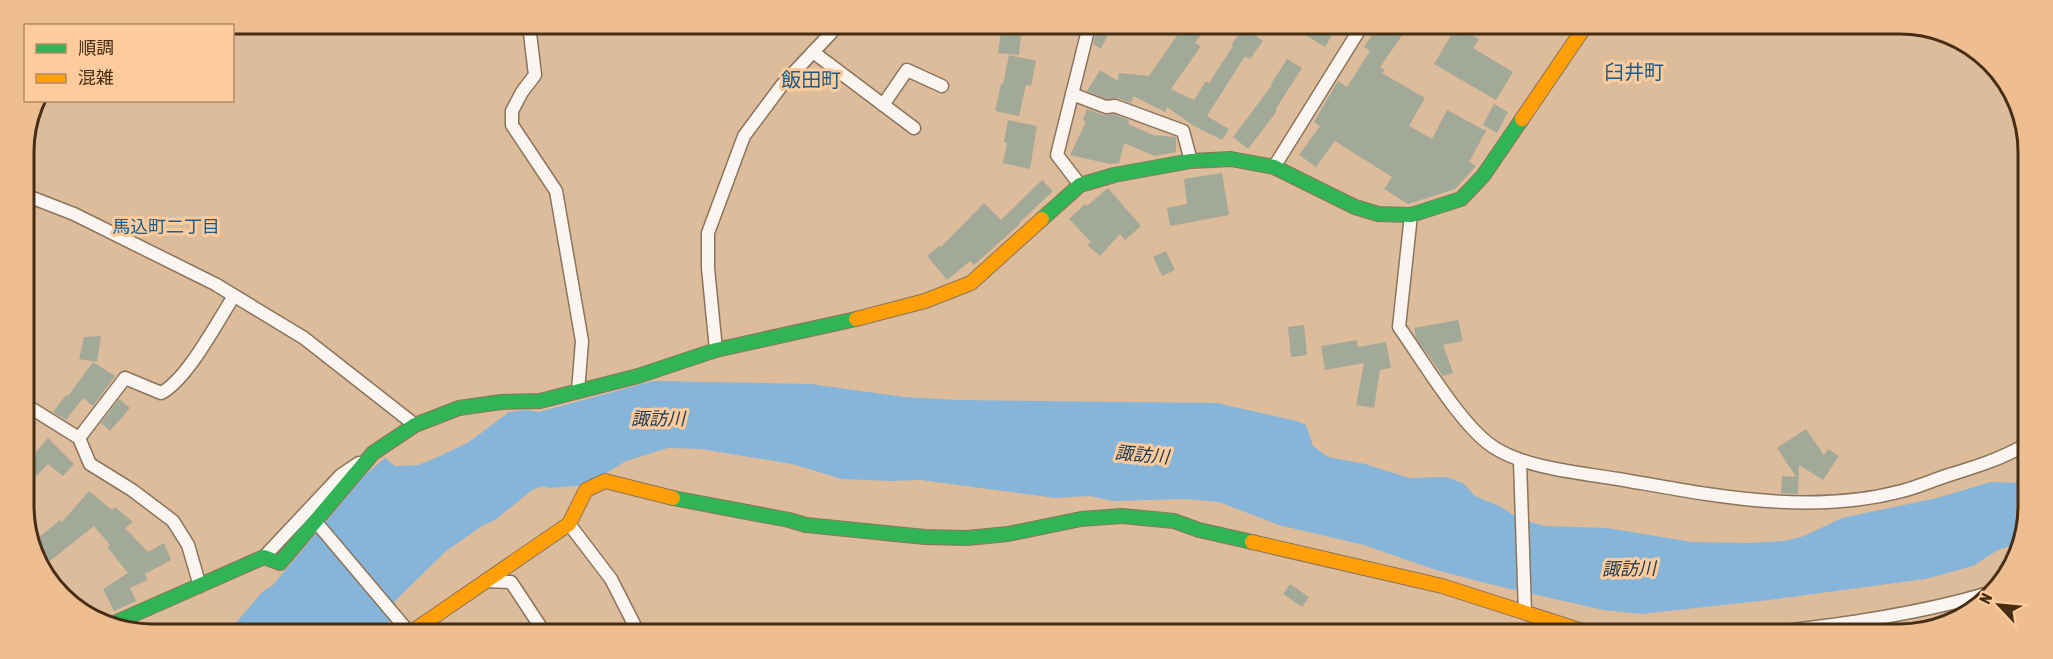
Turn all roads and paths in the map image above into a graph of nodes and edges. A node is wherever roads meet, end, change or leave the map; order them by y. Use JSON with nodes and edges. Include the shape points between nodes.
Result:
{"nodes":[{"id":1,"x":531,"y":34,"type":"edge"},
{"id":2,"x":830,"y":34,"type":"edge"},
{"id":3,"x":1087,"y":34,"type":"edge"},
{"id":4,"x":1357,"y":34,"type":"edge"},
{"id":5,"x":1580,"y":34,"type":"edge"},
{"id":6,"x":813,"y":52,"type":"junction"},
{"id":7,"x":942,"y":87,"type":"dead end"},
{"id":8,"x":1072,"y":94,"type":"junction"},
{"id":9,"x":883,"y":105,"type":"junction"},
{"id":10,"x":914,"y":128,"type":"dead end"},
{"id":11,"x":1191,"y":161,"type":"junction"},
{"id":12,"x":1274,"y":167,"type":"junction"},
{"id":13,"x":1080,"y":185,"type":"junction"},
{"id":14,"x":35,"y":199,"type":"edge"},
{"id":15,"x":1411,"y":215,"type":"junction"},
{"id":16,"x":234,"y":296,"type":"junction"},
{"id":17,"x":716,"y":350,"type":"junction"},
{"id":18,"x":578,"y":391,"type":"junction"},
{"id":19,"x":34,"y":410,"type":"edge"},
{"id":20,"x":415,"y":425,"type":"junction"},
{"id":21,"x":79,"y":438,"type":"junction"},
{"id":22,"x":2018,"y":448,"type":"edge"},
{"id":23,"x":373,"y":453,"type":"junction"},
{"id":24,"x":1520,"y":460,"type":"junction"},
{"id":25,"x":318,"y":524,"type":"junction"},
{"id":26,"x":569,"y":524,"type":"junction"},
{"id":27,"x":264,"y":557,"type":"junction"},
{"id":28,"x":484,"y":580,"type":"junction"},
{"id":29,"x":200,"y":586,"type":"junction"},
{"id":30,"x":1969,"y":599,"type":"edge"},
{"id":31,"x":1525,"y":612,"type":"junction"},
{"id":32,"x":122,"y":620,"type":"edge"},
{"id":33,"x":404,"y":624,"type":"edge"},
{"id":34,"x":418,"y":624,"type":"edge"},
{"id":35,"x":539,"y":624,"type":"edge"},
{"id":36,"x":634,"y":624,"type":"edge"},
{"id":37,"x":1560,"y":624,"type":"edge"},
{"id":38,"x":1842,"y":624,"type":"edge"}],
"edges":[{"from":1,"to":18,"type":"street","via":[[535,75],[512,111],[512,125],[556,191],[582,341]]},
{"from":2,"to":6,"type":"street"},
{"from":3,"to":8,"type":"street"},
{"from":4,"to":12,"type":"street"},
{"from":5,"to":15,"type":"street","via":[[1483,176],[1461,199]]},
{"from":6,"to":9,"type":"street"},
{"from":6,"to":17,"type":"street","via":[[782,85],[744,136],[708,233]]},
{"from":7,"to":9,"type":"street","via":[[907,70]]},
{"from":8,"to":11,"type":"street","via":[[1183,131]]},
{"from":8,"to":13,"type":"street","via":[[1057,155]]},
{"from":9,"to":10,"type":"street"},
{"from":11,"to":12,"type":"street","via":[[1232,159]]},
{"from":11,"to":13,"type":"street"},
{"from":12,"to":15,"type":"street","via":[[1355,207],[1378,214]]},
{"from":13,"to":17,"type":"street","via":[[971,283],[925,301]]},
{"from":14,"to":16,"type":"street","via":[[74,214]]},
{"from":15,"to":24,"type":"street","via":[[1400,327],[1469,424],[1494,447]]},
{"from":16,"to":20,"type":"street","via":[[304,338]]},
{"from":16,"to":21,"type":"street","via":[[172,388],[161,393],[125,378]]},
{"from":17,"to":18,"type":"street"},
{"from":18,"to":20,"type":"street","via":[[540,401],[459,408]]},
{"from":19,"to":21,"type":"street"},
{"from":20,"to":23,"type":"street"},
{"from":21,"to":29,"type":"street","via":[[90,464],[173,521],[188,545]]},
{"from":22,"to":24,"type":"street","via":[[1902,491],[1803,503],[1747,500]]},
{"from":23,"to":25,"type":"street"},
{"from":23,"to":27,"type":"street","via":[[341,475]]},
{"from":24,"to":31,"type":"street"},
{"from":25,"to":27,"type":"street","via":[[280,563]]},
{"from":25,"to":33,"type":"street"},
{"from":26,"to":28,"type":"street"},
{"from":26,"to":31,"type":"street","via":[[586,490],[605,481],[654,495],[806,525],[925,537],[1008,534],[1081,519],[1122,516],[1173,521],[1442,586]]},
{"from":26,"to":36,"type":"street","via":[[611,579]]},
{"from":27,"to":29,"type":"street"},
{"from":28,"to":34,"type":"street"},
{"from":28,"to":35,"type":"street","via":[[511,582]]},
{"from":29,"to":32,"type":"street"},
{"from":30,"to":38,"type":"street"},
{"from":31,"to":37,"type":"street"}]}
